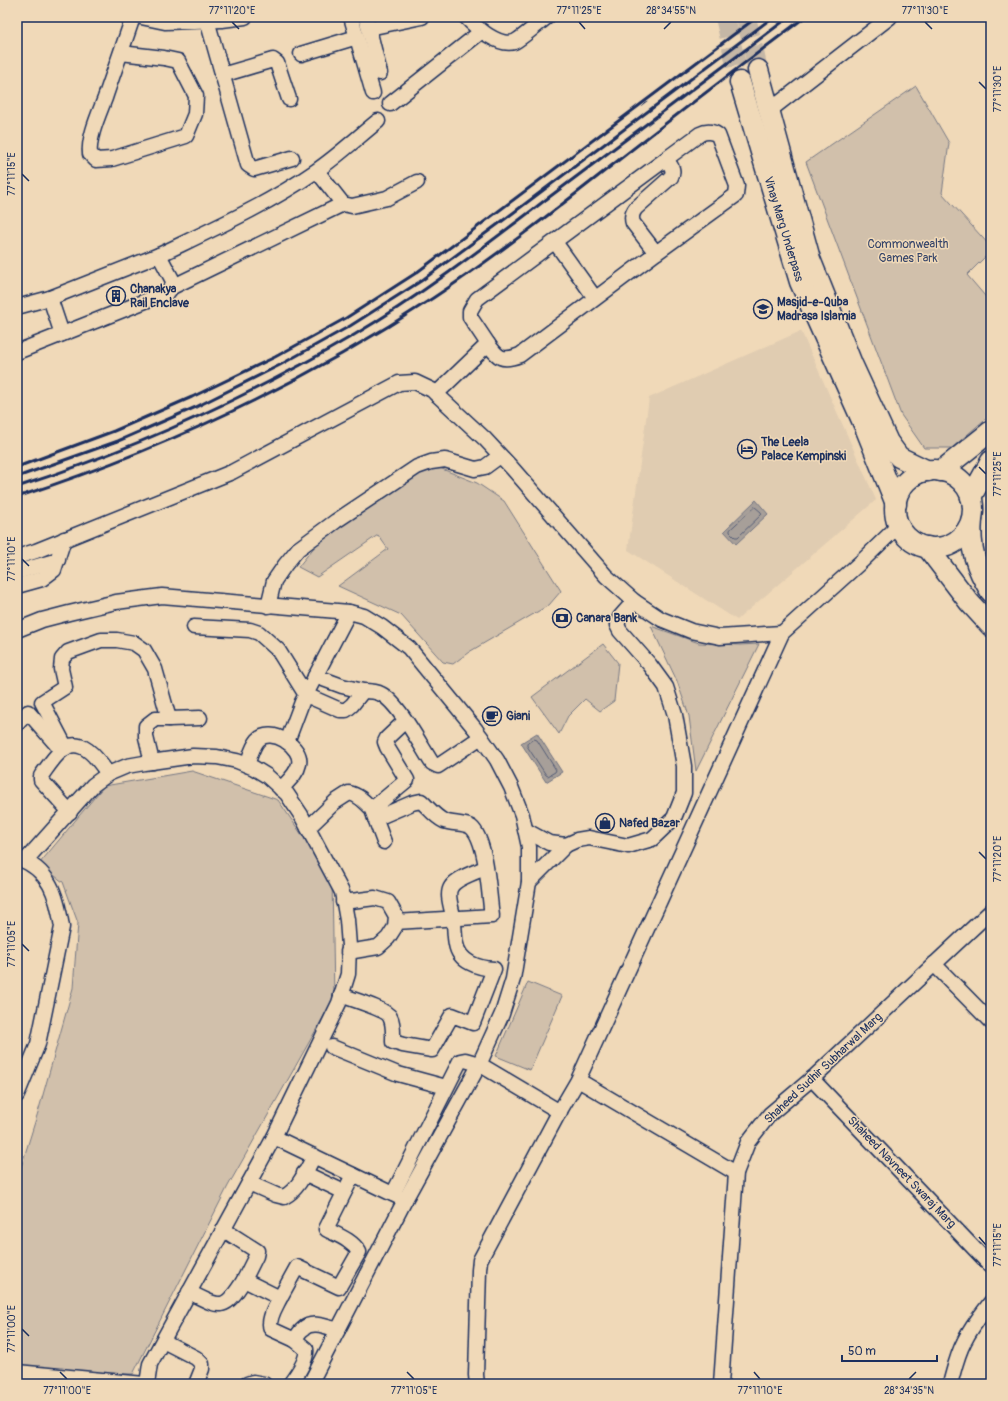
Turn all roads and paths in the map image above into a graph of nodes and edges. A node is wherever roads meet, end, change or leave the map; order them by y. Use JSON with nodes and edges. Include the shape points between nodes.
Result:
{"nodes":[{"id":1,"x":133,"y":17,"type":"edge"},
{"id":2,"x":141,"y":17,"type":"edge"},
{"id":3,"x":245,"y":17,"type":"edge"},
{"id":4,"x":351,"y":17,"type":"edge"},
{"id":5,"x":422,"y":17,"type":"edge"},
{"id":6,"x":466,"y":17,"type":"edge"},
{"id":7,"x":547,"y":17,"type":"edge"},
{"id":8,"x":890,"y":17,"type":"edge"},
{"id":9,"x":174,"y":19,"type":"edge"},
{"id":10,"x":207,"y":20,"type":"junction"},
{"id":11,"x":368,"y":23,"type":"edge"},
{"id":12,"x":482,"y":31,"type":"junction"},
{"id":13,"x":357,"y":37,"type":"junction"},
{"id":14,"x":120,"y":53,"type":"junction"},
{"id":15,"x":300,"y":54,"type":"dead end"},
{"id":16,"x":758,"y":70,"type":"tunnel mouth"},
{"id":17,"x":380,"y":73,"type":"dead end"},
{"id":18,"x":222,"y":75,"type":"junction"},
{"id":19,"x":740,"y":82,"type":"tunnel mouth"},
{"id":20,"x":373,"y":93,"type":"dead end"},
{"id":21,"x":289,"y":99,"type":"dead end"},
{"id":22,"x":390,"y":104,"type":"dead end"},
{"id":23,"x":769,"y":111,"type":"junction"},
{"id":24,"x":378,"y":121,"type":"dead end"},
{"id":25,"x":292,"y":158,"type":"dead end"},
{"id":26,"x":666,"y":158,"type":"junction"},
{"id":27,"x":317,"y":171,"type":"junction"},
{"id":28,"x":417,"y":182,"type":"dead end"},
{"id":29,"x":343,"y":204,"type":"junction"},
{"id":30,"x":554,"y":242,"type":"junction"},
{"id":31,"x":656,"y":253,"type":"junction"},
{"id":32,"x":159,"y":254,"type":"junction"},
{"id":33,"x":172,"y":287,"type":"junction"},
{"id":34,"x":50,"y":298,"type":"junction"},
{"id":35,"x":595,"y":298,"type":"junction"},
{"id":36,"x":17,"y":307,"type":"edge"},
{"id":37,"x":62,"y":334,"type":"junction"},
{"id":38,"x":488,"y":344,"type":"junction"},
{"id":39,"x":17,"y":352,"type":"edge"},
{"id":40,"x":436,"y":394,"type":"junction"},
{"id":41,"x":991,"y":431,"type":"edge"},
{"id":42,"x":500,"y":456,"type":"junction"},
{"id":43,"x":991,"y":461,"type":"edge"},
{"id":44,"x":934,"y":471,"type":"junction"},
{"id":45,"x":971,"y":497,"type":"junction"},
{"id":46,"x":896,"y":504,"type":"junction"},
{"id":47,"x":972,"y":517,"type":"junction"},
{"id":48,"x":899,"y":525,"type":"junction"},
{"id":49,"x":64,"y":539,"type":"junction"},
{"id":50,"x":928,"y":547,"type":"junction"},
{"id":51,"x":17,"y":556,"type":"edge"},
{"id":52,"x":58,"y":560,"type":"junction"},
{"id":53,"x":17,"y":572,"type":"edge"},
{"id":54,"x":17,"y":586,"type":"edge"},
{"id":55,"x":991,"y":592,"type":"edge"},
{"id":56,"x":634,"y":601,"type":"junction"},
{"id":57,"x":268,"y":606,"type":"junction"},
{"id":58,"x":349,"y":612,"type":"junction"},
{"id":59,"x":991,"y":626,"type":"edge"},
{"id":60,"x":194,"y":627,"type":"dead end"},
{"id":61,"x":17,"y":630,"type":"edge"},
{"id":62,"x":782,"y":633,"type":"junction"},
{"id":63,"x":315,"y":676,"type":"junction"},
{"id":64,"x":363,"y":691,"type":"junction"},
{"id":65,"x":306,"y":695,"type":"junction"},
{"id":66,"x":200,"y":718,"type":"dead end"},
{"id":67,"x":169,"y":719,"type":"junction"},
{"id":68,"x":405,"y":721,"type":"junction"},
{"id":69,"x":17,"y":724,"type":"edge"},
{"id":70,"x":481,"y":737,"type":"junction"},
{"id":71,"x":287,"y":742,"type":"junction"},
{"id":72,"x":63,"y":750,"type":"junction"},
{"id":73,"x":152,"y":762,"type":"junction"},
{"id":74,"x":247,"y":765,"type":"junction"},
{"id":75,"x":108,"y":774,"type":"junction"},
{"id":76,"x":281,"y":789,"type":"junction"},
{"id":77,"x":70,"y":812,"type":"junction"},
{"id":78,"x":374,"y":814,"type":"junction"},
{"id":79,"x":308,"y":828,"type":"junction"},
{"id":80,"x":525,"y":830,"type":"junction"},
{"id":81,"x":384,"y":842,"type":"dead end"},
{"id":82,"x":566,"y":845,"type":"junction"},
{"id":83,"x":21,"y":860,"type":"edge"},
{"id":84,"x":485,"y":868,"type":"junction"},
{"id":85,"x":529,"y":882,"type":"junction"},
{"id":86,"x":344,"y":902,"type":"junction"},
{"id":87,"x":991,"y":911,"type":"edge"},
{"id":88,"x":453,"y":918,"type":"junction"},
{"id":89,"x":396,"y":922,"type":"junction"},
{"id":90,"x":348,"y":952,"type":"junction"},
{"id":91,"x":934,"y":964,"type":"junction"},
{"id":92,"x":341,"y":995,"type":"junction"},
{"id":93,"x":991,"y":1022,"type":"edge"},
{"id":94,"x":332,"y":1047,"type":"dead end"},
{"id":95,"x":479,"y":1064,"type":"junction"},
{"id":96,"x":812,"y":1079,"type":"junction"},
{"id":97,"x":578,"y":1080,"type":"junction"},
{"id":98,"x":446,"y":1087,"type":"junction"},
{"id":99,"x":17,"y":1095,"type":"edge"},
{"id":100,"x":560,"y":1112,"type":"junction"},
{"id":101,"x":274,"y":1137,"type":"junction"},
{"id":102,"x":314,"y":1156,"type":"junction"},
{"id":103,"x":304,"y":1173,"type":"junction"},
{"id":104,"x":736,"y":1173,"type":"junction"},
{"id":105,"x":353,"y":1175,"type":"junction"},
{"id":106,"x":249,"y":1183,"type":"junction"},
{"id":107,"x":344,"y":1192,"type":"junction"},
{"id":108,"x":399,"y":1197,"type":"junction"},
{"id":109,"x":224,"y":1230,"type":"junction"},
{"id":110,"x":991,"y":1266,"type":"edge"},
{"id":111,"x":244,"y":1280,"type":"junction"},
{"id":112,"x":190,"y":1292,"type":"junction"},
{"id":113,"x":280,"y":1298,"type":"junction"},
{"id":114,"x":991,"y":1302,"type":"edge"},
{"id":115,"x":338,"y":1330,"type":"junction"},
{"id":116,"x":295,"y":1340,"type":"junction"},
{"id":117,"x":163,"y":1341,"type":"junction"},
{"id":118,"x":17,"y":1372,"type":"edge"},
{"id":119,"x":145,"y":1384,"type":"edge"},
{"id":120,"x":196,"y":1384,"type":"edge"},
{"id":121,"x":247,"y":1384,"type":"edge"},
{"id":122,"x":264,"y":1384,"type":"edge"},
{"id":123,"x":290,"y":1384,"type":"edge"},
{"id":124,"x":310,"y":1384,"type":"edge"},
{"id":125,"x":477,"y":1384,"type":"edge"},
{"id":126,"x":721,"y":1384,"type":"edge"},
{"id":127,"x":950,"y":1384,"type":"edge"}],
"edges":[{"from":1,"to":14,"type":"street"},
{"from":2,"to":9,"type":"street","via":[[165,22]]},
{"from":3,"to":10,"type":"street"},
{"from":4,"to":13,"type":"street"},
{"from":5,"to":11,"type":"street"},
{"from":6,"to":12,"type":"street"},
{"from":7,"to":12,"type":"street","via":[[515,42],[489,36]]},
{"from":8,"to":23,"type":"street"},
{"from":9,"to":10,"type":"street"},
{"from":10,"to":18,"type":"street"},
{"from":11,"to":17,"type":"street"},
{"from":12,"to":22,"type":"street"},
{"from":13,"to":15,"type":"street"},
{"from":13,"to":20,"type":"street"},
{"from":14,"to":14,"type":"street","via":[[89,148],[90,154],[96,160],[112,159],[186,136],[195,114],[196,96],[178,61]]},
{"from":16,"to":23,"type":"main road","name":"Vinay Marg Underpass"},
{"from":18,"to":21,"type":"street","via":[[273,60],[277,63]]},
{"from":18,"to":25,"type":"street","via":[[248,165],[254,169]]},
{"from":19,"to":46,"type":"main road","name":"Vinay Marg Underpass","via":[[800,282],[865,427]]},
{"from":23,"to":44,"type":"main road","name":"Vinay Marg Underpass","via":[[810,259],[852,364],[888,442],[899,457]]},
{"from":24,"to":27,"type":"street"},
{"from":26,"to":30,"type":"street"},
{"from":26,"to":31,"type":"street","via":[[673,169],[671,177],[632,212],[633,223]]},
{"from":26,"to":31,"type":"street","via":[[700,134],[714,132],[718,135],[737,186],[736,195]]},
{"from":27,"to":29,"type":"street"},
{"from":27,"to":32,"type":"street","via":[[229,222]]},
{"from":28,"to":29,"type":"street","via":[[387,198],[352,206]]},
{"from":29,"to":33,"type":"street"},
{"from":30,"to":35,"type":"street"},
{"from":30,"to":38,"type":"street","via":[[473,305],[470,317]]},
{"from":31,"to":35,"type":"street"},
{"from":32,"to":33,"type":"street","via":[[173,281]]},
{"from":32,"to":34,"type":"street"},
{"from":33,"to":37,"type":"street","via":[[168,292]]},
{"from":34,"to":36,"type":"street"},
{"from":34,"to":37,"type":"street"},
{"from":35,"to":38,"type":"street","via":[[520,356],[502,359]]},
{"from":37,"to":39,"type":"street"},
{"from":38,"to":40,"type":"street"},
{"from":40,"to":42,"type":"street"},
{"from":40,"to":49,"type":"street","via":[[415,382],[399,383],[232,472]]},
{"from":41,"to":44,"type":"main road"},
{"from":42,"to":56,"type":"street","via":[[606,576]]},
{"from":42,"to":57,"type":"street","via":[[484,467],[475,469],[445,460],[417,467],[298,549],[274,581]]},
{"from":43,"to":45,"type":"main road"},
{"from":44,"to":45,"type":"main road","via":[[951,474],[959,479]]},
{"from":44,"to":46,"type":"main road","via":[[916,475],[906,482]]},
{"from":45,"to":47,"type":"main road"},
{"from":46,"to":48,"type":"main road"},
{"from":47,"to":50,"type":"main road","via":[[968,528],[951,544]]},
{"from":47,"to":55,"type":"main road","via":[[971,544],[981,575]]},
{"from":48,"to":50,"type":"main road","via":[[916,543]]},
{"from":48,"to":62,"type":"street"},
{"from":49,"to":51,"type":"street"},
{"from":49,"to":52,"type":"street"},
{"from":50,"to":59,"type":"main road","via":[[969,602]]},
{"from":52,"to":53,"type":"street"},
{"from":52,"to":54,"type":"street","via":[[54,570],[42,579]]},
{"from":56,"to":62,"type":"street","via":[[661,620],[691,631],[720,637]]},
{"from":56,"to":82,"type":"street","via":[[620,617],[617,625],[666,687],[675,715],[684,766],[684,793],[674,818],[652,839],[628,846],[589,838]]},
{"from":57,"to":58,"type":"street"},
{"from":57,"to":61,"type":"street","via":[[162,596],[116,602],[69,613]]},
{"from":58,"to":63,"type":"street"},
{"from":58,"to":70,"type":"street","via":[[364,616],[409,648]]},
{"from":60,"to":65,"type":"street","via":[[250,630],[260,633],[278,650]]},
{"from":62,"to":97,"type":"street"},
{"from":63,"to":64,"type":"street"},
{"from":63,"to":65,"type":"street"},
{"from":64,"to":65,"type":"street","via":[[346,710],[340,710]]},
{"from":64,"to":68,"type":"street","via":[[380,693],[391,702]]},
{"from":65,"to":71,"type":"street"},
{"from":66,"to":67,"type":"street"},
{"from":67,"to":72,"type":"street","via":[[155,669],[144,650],[134,643],[101,640],[68,652],[62,659],[61,669],[65,687],[42,702]]},
{"from":67,"to":73,"type":"street","via":[[155,719],[146,726]]},
{"from":68,"to":70,"type":"street","via":[[432,763],[438,766]]},
{"from":68,"to":78,"type":"street","via":[[386,742],[407,780]]},
{"from":69,"to":72,"type":"street","via":[[28,712]]},
{"from":70,"to":80,"type":"street","via":[[511,787],[522,814]]},
{"from":71,"to":74,"type":"street","via":[[275,735],[266,735],[259,739]]},
{"from":71,"to":76,"type":"street","via":[[297,751],[300,763],[294,775]]},
{"from":72,"to":75,"type":"street","via":[[72,745],[82,746],[89,750]]},
{"from":72,"to":77,"type":"street","via":[[41,776]]},
{"from":73,"to":74,"type":"street","via":[[193,756],[217,757]]},
{"from":73,"to":75,"type":"street","via":[[127,766]]},
{"from":74,"to":76,"type":"street","via":[[267,776]]},
{"from":75,"to":77,"type":"street","via":[[93,785]]},
{"from":76,"to":79,"type":"street","via":[[287,794]]},
{"from":77,"to":83,"type":"street"},
{"from":78,"to":79,"type":"street","via":[[364,801],[349,793],[335,802]]},
{"from":78,"to":81,"type":"street"},
{"from":78,"to":84,"type":"street","via":[[421,801],[434,815],[444,821],[471,828],[484,854]]},
{"from":79,"to":86,"type":"street","via":[[342,892]]},
{"from":80,"to":82,"type":"street","via":[[549,843]]},
{"from":80,"to":85,"type":"street","via":[[529,847]]},
{"from":82,"to":85,"type":"street"},
{"from":83,"to":99,"type":"street","via":[[42,873],[53,889],[62,927],[38,1044]]},
{"from":84,"to":88,"type":"street","via":[[455,882],[450,888]]},
{"from":84,"to":88,"type":"street","via":[[492,916]]},
{"from":85,"to":95,"type":"street","via":[[513,979],[502,1014]]},
{"from":86,"to":89,"type":"street","via":[[375,898],[388,902],[396,916]]},
{"from":86,"to":90,"type":"street"},
{"from":87,"to":91,"type":"street","name":"Shaheed Sudhir Subharwal Marg"},
{"from":88,"to":89,"type":"street"},
{"from":88,"to":92,"type":"street","via":[[457,952],[468,962],[494,969],[473,1023],[452,1015],[432,1050],[403,1045],[393,1042],[392,1021],[389,1015]]},
{"from":89,"to":90,"type":"street","via":[[388,938],[378,947]]},
{"from":90,"to":92,"type":"street","via":[[348,974]]},
{"from":91,"to":93,"type":"street"},
{"from":91,"to":96,"type":"street","name":"Shaheed Sudhir Subharwal Marg"},
{"from":92,"to":101,"type":"street"},
{"from":94,"to":98,"type":"street","via":[[398,1074]]},
{"from":95,"to":98,"type":"street","via":[[460,1061]]},
{"from":95,"to":100,"type":"street"},
{"from":95,"to":108,"type":"street"},
{"from":96,"to":104,"type":"street","name":"Shaheed Sudhir Subharwal Marg","via":[[770,1114],[748,1142]]},
{"from":96,"to":110,"type":"street","name":"Shaheed Navneet Swaraj Marg"},
{"from":97,"to":100,"type":"street"},
{"from":97,"to":104,"type":"street"},
{"from":98,"to":108,"type":"street"},
{"from":100,"to":125,"type":"street","via":[[480,1260]]},
{"from":101,"to":102,"type":"street"},
{"from":101,"to":106,"type":"street"},
{"from":102,"to":103,"type":"street"},
{"from":102,"to":105,"type":"street"},
{"from":103,"to":106,"type":"street","via":[[291,1193],[284,1197]]},
{"from":103,"to":107,"type":"street"},
{"from":104,"to":126,"type":"street","name":"Shaheed Sudhir Subharwal Marg"},
{"from":105,"to":107,"type":"street"},
{"from":105,"to":108,"type":"street"},
{"from":106,"to":109,"type":"street"},
{"from":107,"to":113,"type":"street","via":[[326,1229],[356,1246],[359,1252],[339,1287],[297,1267]]},
{"from":108,"to":115,"type":"street"},
{"from":109,"to":111,"type":"street","via":[[257,1251]]},
{"from":109,"to":112,"type":"street"},
{"from":111,"to":112,"type":"street","via":[[234,1297],[227,1303],[212,1303]]},
{"from":111,"to":113,"type":"street"},
{"from":112,"to":117,"type":"street"},
{"from":113,"to":116,"type":"street","via":[[269,1325],[271,1329]]},
{"from":114,"to":127,"type":"street","via":[[963,1342]]},
{"from":115,"to":116,"type":"street","via":[[313,1324],[303,1328]]},
{"from":115,"to":124,"type":"street"},
{"from":116,"to":123,"type":"street","via":[[306,1349],[307,1354]]},
{"from":117,"to":119,"type":"street","via":[[150,1364]]},
{"from":117,"to":120,"type":"street","via":[[196,1358],[202,1364]]},
{"from":118,"to":119,"type":"street"},
{"from":121,"to":122,"type":"street"}]}
